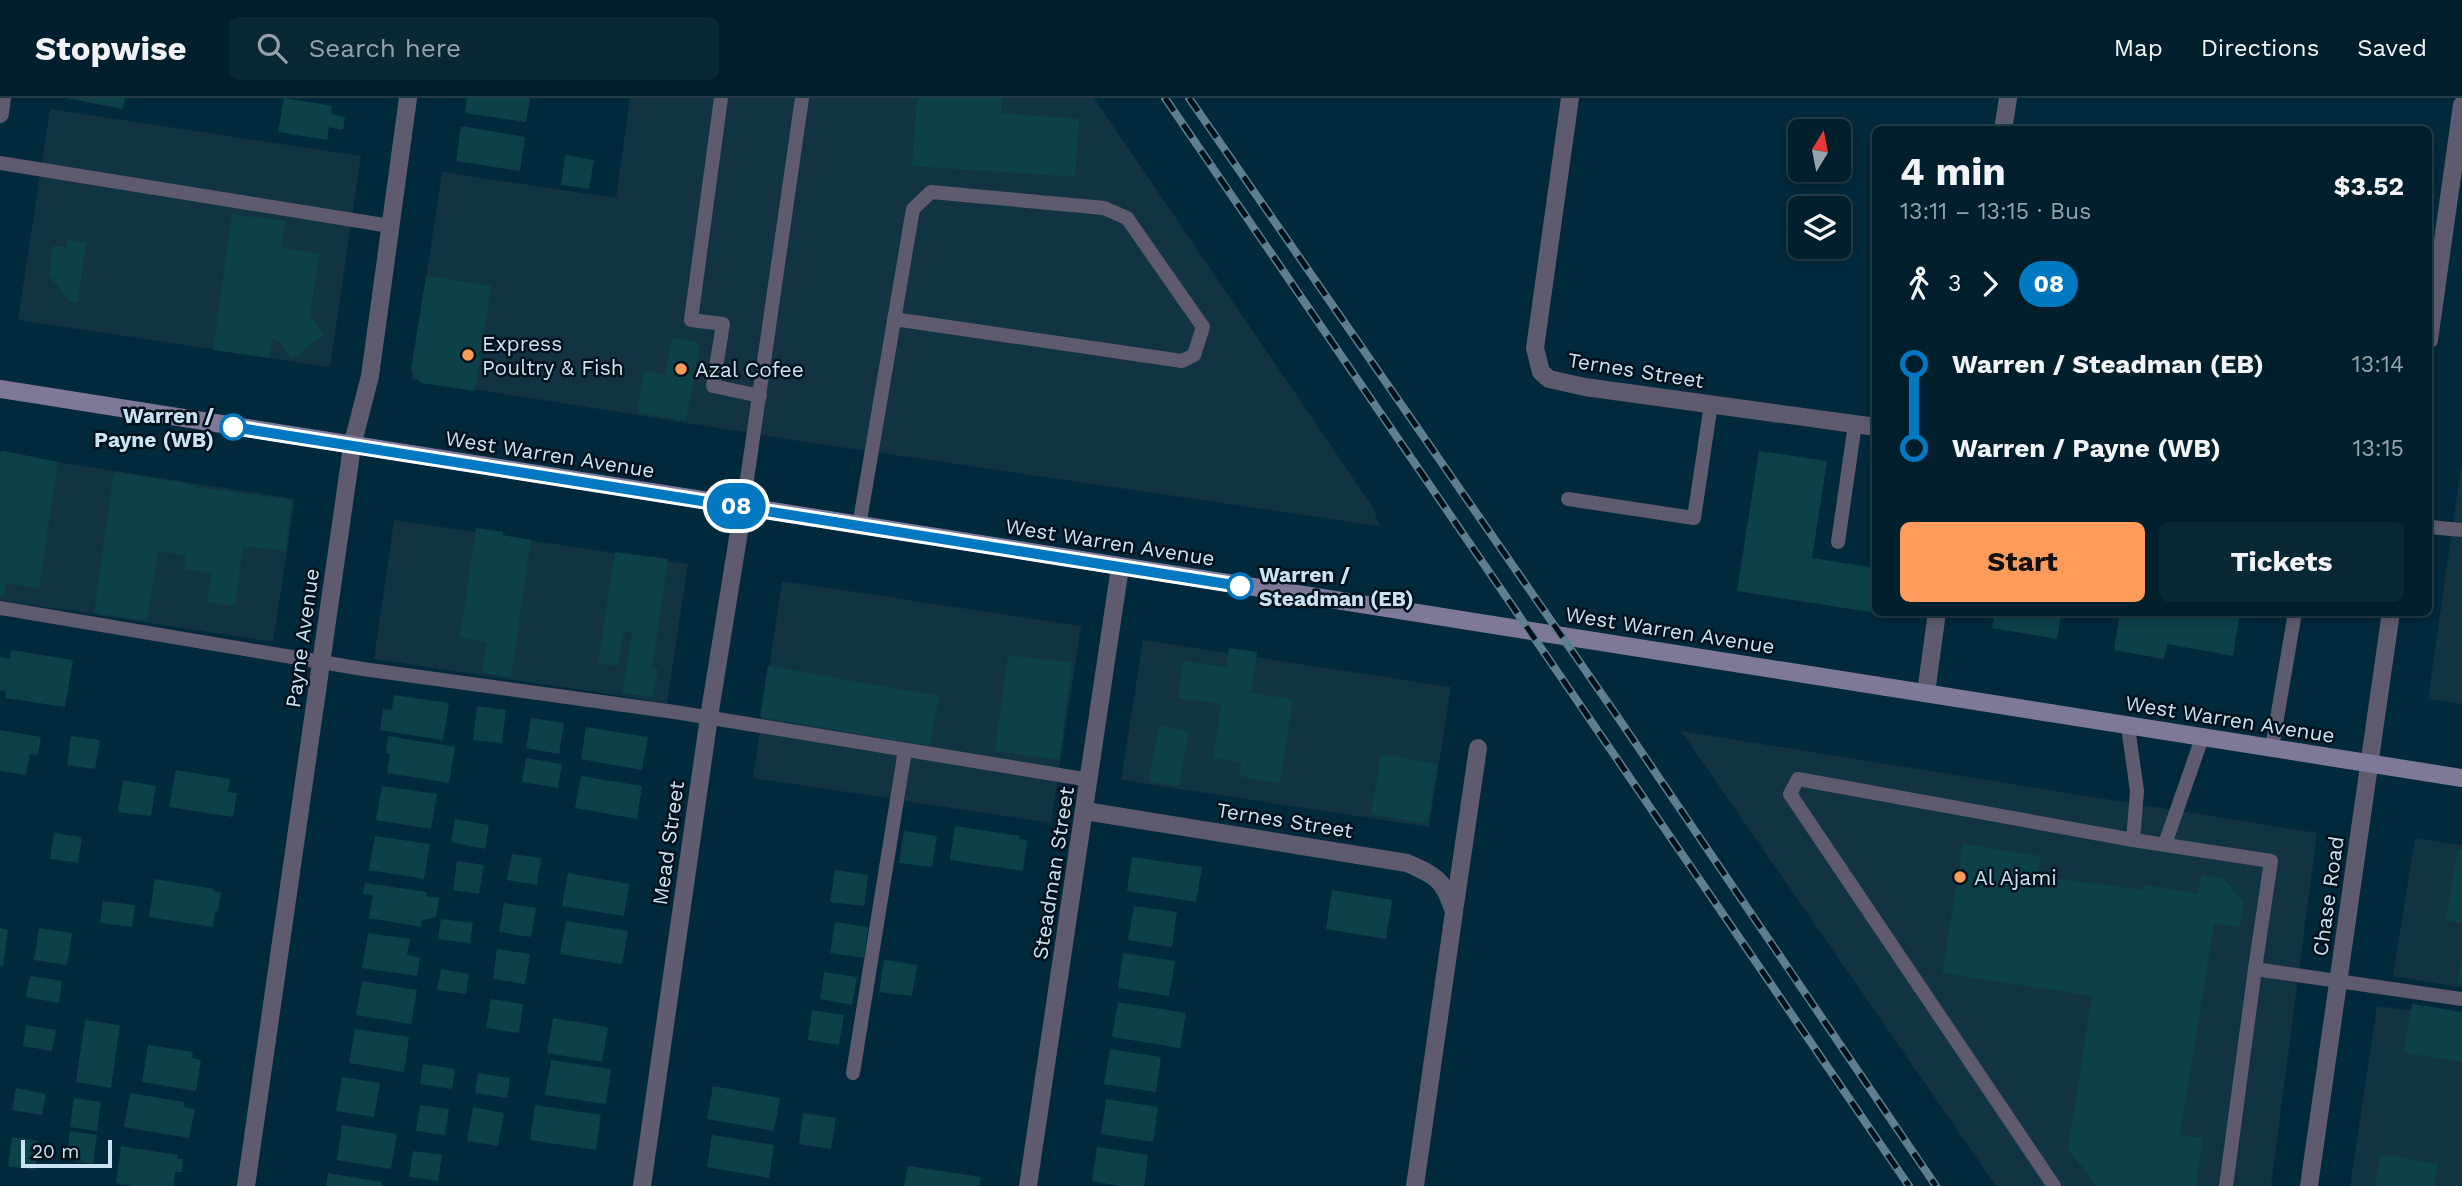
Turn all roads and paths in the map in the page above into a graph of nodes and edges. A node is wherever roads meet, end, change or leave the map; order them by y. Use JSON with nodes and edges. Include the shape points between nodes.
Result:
{"nodes":[{"id":1,"x":2,"y":98,"type":"edge"},
{"id":2,"x":408,"y":98,"type":"edge"},
{"id":3,"x":721,"y":98,"type":"edge"},
{"id":4,"x":802,"y":98,"type":"edge"},
{"id":5,"x":1570,"y":98,"type":"edge"},
{"id":6,"x":2008,"y":98,"type":"edge"},
{"id":7,"x":2462,"y":104,"type":"edge"},
{"id":8,"x":0,"y":114,"type":"edge"},
{"id":9,"x":2004,"y":126,"type":"edge"},
{"id":10,"x":0,"y":163,"type":"edge"},
{"id":11,"x":390,"y":226,"type":"junction"},
{"id":12,"x":2432,"y":299,"type":"edge"},
{"id":13,"x":894,"y":319,"type":"junction"},
{"id":14,"x":0,"y":389,"type":"edge"},
{"id":15,"x":760,"y":396,"type":"junction"},
{"id":16,"x":1711,"y":404,"type":"junction"},
{"id":17,"x":1855,"y":424,"type":"junction"},
{"id":18,"x":1872,"y":427,"type":"edge"},
{"id":19,"x":352,"y":446,"type":"junction"},
{"id":20,"x":1568,"y":499,"type":"dead end"},
{"id":21,"x":743,"y":507,"type":"junction"},
{"id":22,"x":859,"y":526,"type":"junction"},
{"id":23,"x":2432,"y":527,"type":"edge"},
{"id":24,"x":2462,"y":530,"type":"edge"},
{"id":25,"x":1838,"y":542,"type":"dead end"},
{"id":26,"x":1120,"y":567,"type":"junction"},
{"id":27,"x":0,"y":608,"type":"edge"},
{"id":28,"x":1936,"y":616,"type":"edge"},
{"id":29,"x":2294,"y":616,"type":"edge"},
{"id":30,"x":2390,"y":616,"type":"edge"},
{"id":31,"x":322,"y":661,"type":"junction"},
{"id":32,"x":1926,"y":694,"type":"junction"},
{"id":33,"x":709,"y":718,"type":"junction"},
{"id":34,"x":2128,"y":727,"type":"junction"},
{"id":35,"x":2203,"y":738,"type":"junction"},
{"id":36,"x":1478,"y":748,"type":"dead end"},
{"id":37,"x":2272,"y":748,"type":"junction"},
{"id":38,"x":905,"y":750,"type":"junction"},
{"id":39,"x":2370,"y":764,"type":"junction"},
{"id":40,"x":2462,"y":778,"type":"edge"},
{"id":41,"x":1090,"y":780,"type":"junction"},
{"id":42,"x":1085,"y":811,"type":"junction"},
{"id":43,"x":2133,"y":839,"type":"junction"},
{"id":44,"x":2165,"y":844,"type":"junction"},
{"id":45,"x":1454,"y":912,"type":"junction"},
{"id":46,"x":2255,"y":969,"type":"junction"},
{"id":47,"x":2338,"y":983,"type":"junction"},
{"id":48,"x":2462,"y":999,"type":"edge"},
{"id":49,"x":853,"y":1073,"type":"dead end"},
{"id":50,"x":246,"y":1186,"type":"edge"},
{"id":51,"x":642,"y":1186,"type":"edge"},
{"id":52,"x":1028,"y":1186,"type":"edge"},
{"id":53,"x":1415,"y":1186,"type":"edge"},
{"id":54,"x":2054,"y":1186,"type":"edge"},
{"id":55,"x":2226,"y":1186,"type":"edge"},
{"id":56,"x":2309,"y":1186,"type":"edge"}],
"edges":[{"from":1,"to":8,"type":"street"},
{"from":2,"to":11,"type":"street","name":"Payne Avenue"},
{"from":3,"to":15,"type":"lane","via":[[691,320],[723,324],[713,386]]},
{"from":4,"to":15,"type":"lane"},
{"from":5,"to":16,"type":"street","name":"Ternes Street","via":[[1535,348],[1541,372],[1559,382]]},
{"from":6,"to":9,"type":"street"},
{"from":7,"to":12,"type":"street"},
{"from":10,"to":11,"type":"lane"},
{"from":11,"to":19,"type":"street","name":"Payne Avenue","via":[[370,376]]},
{"from":13,"to":13,"type":"lane","via":[[913,209],[931,192],[1104,208],[1126,218],[1203,327],[1194,355],[1182,360]]},
{"from":13,"to":22,"type":"lane"},
{"from":14,"to":19,"type":"main road","name":"West Warren Avenue"},
{"from":15,"to":21,"type":"lane"},
{"from":16,"to":17,"type":"street","name":"Ternes Street"},
{"from":16,"to":20,"type":"lane","via":[[1694,518]]},
{"from":17,"to":18,"type":"street","name":"Ternes Street"},
{"from":17,"to":25,"type":"lane"},
{"from":19,"to":21,"type":"main road","name":"West Warren Avenue"},
{"from":19,"to":31,"type":"street","name":"Payne Avenue"},
{"from":21,"to":22,"type":"main road","name":"West Warren Avenue"},
{"from":21,"to":33,"type":"street","name":"Mead Street"},
{"from":22,"to":26,"type":"main road","name":"West Warren Avenue"},
{"from":23,"to":24,"type":"lane"},
{"from":26,"to":32,"type":"main road","name":"West Warren Avenue"},
{"from":26,"to":41,"type":"street","name":"Steadman Street"},
{"from":27,"to":31,"type":"lane"},
{"from":28,"to":32,"type":"street"},
{"from":29,"to":37,"type":"lane"},
{"from":30,"to":39,"type":"street","name":"Chase Road"},
{"from":31,"to":33,"type":"lane"},
{"from":31,"to":50,"type":"street","name":"Payne Avenue"},
{"from":32,"to":34,"type":"main road","name":"West Warren Avenue"},
{"from":33,"to":38,"type":"lane"},
{"from":33,"to":51,"type":"street","name":"Mead Street"},
{"from":34,"to":35,"type":"main road","name":"West Warren Avenue"},
{"from":34,"to":43,"type":"lane","via":[[2137,791]]},
{"from":35,"to":37,"type":"main road","name":"West Warren Avenue"},
{"from":35,"to":44,"type":"lane"},
{"from":36,"to":45,"type":"street"},
{"from":37,"to":39,"type":"main road","name":"West Warren Avenue"},
{"from":38,"to":41,"type":"lane"},
{"from":38,"to":49,"type":"lane"},
{"from":39,"to":40,"type":"main road","name":"West Warren Avenue"},
{"from":39,"to":47,"type":"street","name":"Chase Road"},
{"from":41,"to":42,"type":"street","name":"Steadman Street"},
{"from":42,"to":45,"type":"street","name":"Ternes Street","via":[[1407,863],[1430,873],[1447,889]]},
{"from":42,"to":52,"type":"street","name":"Steadman Street"},
{"from":43,"to":44,"type":"lane"},
{"from":43,"to":54,"type":"lane","via":[[1798,779],[1790,794]]},
{"from":44,"to":46,"type":"lane","via":[[2272,861]]},
{"from":45,"to":53,"type":"street"},
{"from":46,"to":47,"type":"lane"},
{"from":46,"to":55,"type":"lane"},
{"from":47,"to":48,"type":"lane"},
{"from":47,"to":56,"type":"street","name":"Chase Road"}]}
